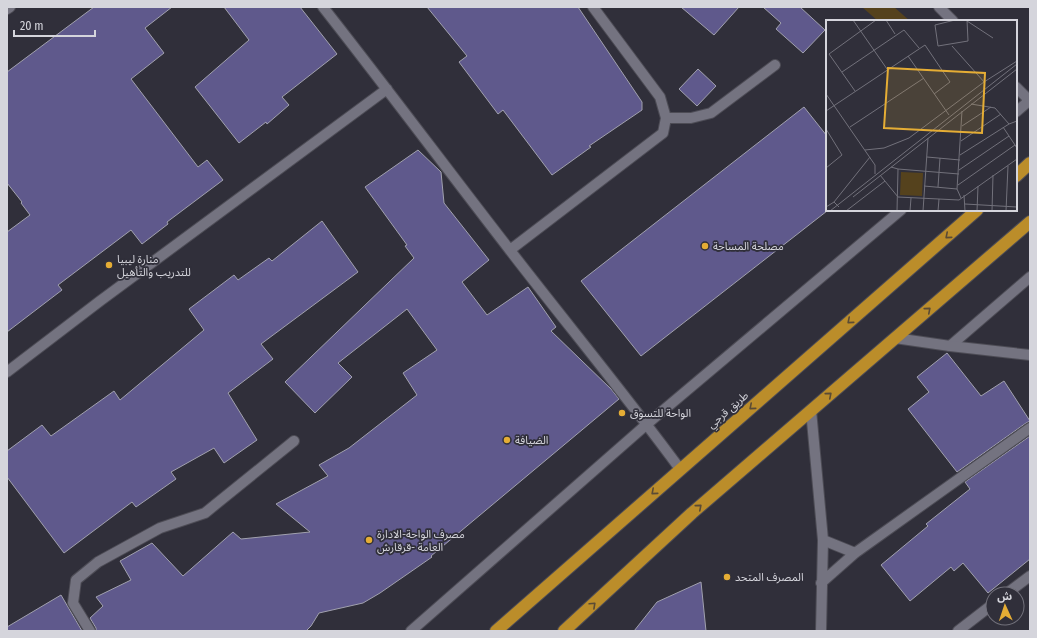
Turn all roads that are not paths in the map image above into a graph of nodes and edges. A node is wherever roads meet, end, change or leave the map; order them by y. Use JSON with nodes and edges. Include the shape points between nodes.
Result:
{"nodes":[{"id":1,"x":10,"y":7,"type":"edge"},
{"id":2,"x":323,"y":7,"type":"edge"},
{"id":3,"x":593,"y":7,"type":"edge"},
{"id":4,"x":939,"y":7,"type":"edge"},
{"id":5,"x":7,"y":9,"type":"edge"},
{"id":6,"x":952,"y":20,"type":"edge"},
{"id":7,"x":774,"y":65,"type":"dead end"},
{"id":8,"x":1017,"y":88,"type":"edge"},
{"id":9,"x":388,"y":89,"type":"junction"},
{"id":10,"x":1030,"y":101,"type":"edge"},
{"id":11,"x":1017,"y":111,"type":"edge"},
{"id":12,"x":666,"y":118,"type":"junction"},
{"id":13,"x":1030,"y":163,"type":"edge"},
{"id":14,"x":1017,"y":175,"type":"edge"},
{"id":15,"x":899,"y":211,"type":"edge"},
{"id":16,"x":976,"y":211,"type":"edge"},
{"id":17,"x":1030,"y":222,"type":"edge"},
{"id":18,"x":510,"y":250,"type":"junction"},
{"id":19,"x":1030,"y":277,"type":"edge"},
{"id":20,"x":895,"y":338,"type":"junction"},
{"id":21,"x":950,"y":346,"type":"junction"},
{"id":22,"x":1030,"y":355,"type":"edge"},
{"id":23,"x":7,"y":372,"type":"edge"},
{"id":24,"x":811,"y":410,"type":"junction"},
{"id":25,"x":647,"y":424,"type":"junction"},
{"id":26,"x":1030,"y":428,"type":"edge"},
{"id":27,"x":294,"y":441,"type":"dead end"},
{"id":28,"x":680,"y":470,"type":"junction"},
{"id":29,"x":823,"y":540,"type":"junction"},
{"id":30,"x":855,"y":553,"type":"junction"},
{"id":31,"x":1030,"y":576,"type":"edge"},
{"id":32,"x":821,"y":583,"type":"junction"},
{"id":33,"x":1017,"y":586,"type":"edge"},
{"id":34,"x":985,"y":610,"type":"edge"},
{"id":35,"x":90,"y":631,"type":"edge"},
{"id":36,"x":411,"y":631,"type":"edge"},
{"id":37,"x":496,"y":631,"type":"edge"},
{"id":38,"x":564,"y":631,"type":"edge"},
{"id":39,"x":821,"y":631,"type":"edge"},
{"id":40,"x":958,"y":631,"type":"edge"}],
"edges":[{"from":1,"to":5,"type":"street"},
{"from":2,"to":9,"type":"street"},
{"from":3,"to":12,"type":"street","via":[[660,97]]},
{"from":4,"to":6,"type":"street"},
{"from":7,"to":12,"type":"street","via":[[711,113],[691,118]]},
{"from":8,"to":10,"type":"street"},
{"from":9,"to":18,"type":"street"},
{"from":9,"to":23,"type":"street"},
{"from":10,"to":11,"type":"street"},
{"from":12,"to":18,"type":"street","via":[[663,133]]},
{"from":13,"to":14,"type":"highway"},
{"from":15,"to":25,"type":"street"},
{"from":16,"to":28,"type":"highway","name":"طريق قرجي","one_way":true},
{"from":20,"to":17,"type":"highway","one_way":true},
{"from":18,"to":25,"type":"street"},
{"from":19,"to":21,"type":"street"},
{"from":20,"to":21,"type":"street"},
{"from":24,"to":20,"type":"highway","one_way":true},
{"from":21,"to":22,"type":"street"},
{"from":24,"to":29,"type":"street"},
{"from":38,"to":24,"type":"highway","one_way":true,"via":[[692,513]]},
{"from":25,"to":28,"type":"street"},
{"from":25,"to":36,"type":"street"},
{"from":26,"to":30,"type":"street"},
{"from":27,"to":35,"type":"street","via":[[205,513],[160,528],[98,562],[76,580],[73,603]]},
{"from":28,"to":37,"type":"highway","name":"طريق قرجي","one_way":true},
{"from":29,"to":30,"type":"street"},
{"from":29,"to":32,"type":"street"},
{"from":30,"to":32,"type":"street"},
{"from":31,"to":33,"type":"street"},
{"from":32,"to":39,"type":"street"},
{"from":34,"to":40,"type":"street"}]}
